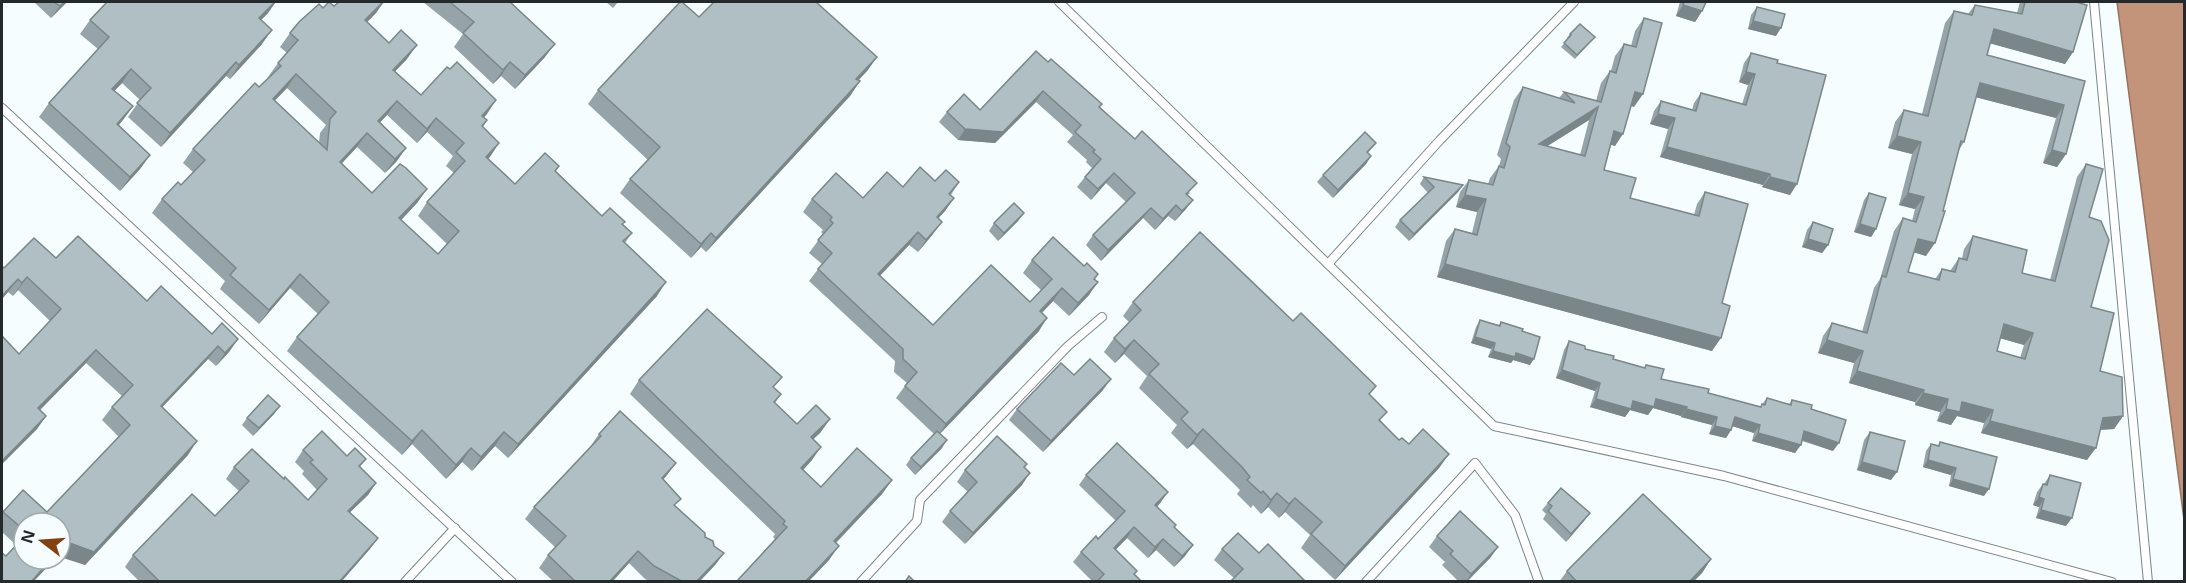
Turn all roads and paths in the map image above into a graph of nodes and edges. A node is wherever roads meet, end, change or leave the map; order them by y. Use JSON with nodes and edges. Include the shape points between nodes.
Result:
{"nodes":[{"id":1,"x":1059,"y":2,"type":"edge"},
{"id":2,"x":1574,"y":2,"type":"edge"},
{"id":3,"x":2094,"y":2,"type":"edge"},
{"id":4,"x":2,"y":108,"type":"edge"},
{"id":5,"x":1328,"y":264,"type":"junction"},
{"id":6,"x":1102,"y":317,"type":"dead end"},
{"id":7,"x":455,"y":528,"type":"junction"},
{"id":8,"x":405,"y":582,"type":"edge"},
{"id":9,"x":512,"y":582,"type":"edge"},
{"id":10,"x":861,"y":582,"type":"edge"},
{"id":11,"x":1366,"y":582,"type":"edge"},
{"id":12,"x":1539,"y":582,"type":"edge"},
{"id":13,"x":2112,"y":582,"type":"edge"},
{"id":14,"x":2148,"y":582,"type":"edge"}],
"edges":[{"from":1,"to":5,"type":"lane"},
{"from":2,"to":5,"type":"lane","via":[[1440,140]]},
{"from":3,"to":14,"type":"lane"},
{"from":4,"to":7,"type":"lane"},
{"from":5,"to":13,"type":"lane","via":[[1494,426],[1724,477]]},
{"from":6,"to":10,"type":"lane","via":[[1068,346],[920,500],[917,521]]},
{"from":7,"to":8,"type":"lane"},
{"from":7,"to":9,"type":"lane"},
{"from":11,"to":12,"type":"lane","via":[[1475,463],[1515,515]]}]}
